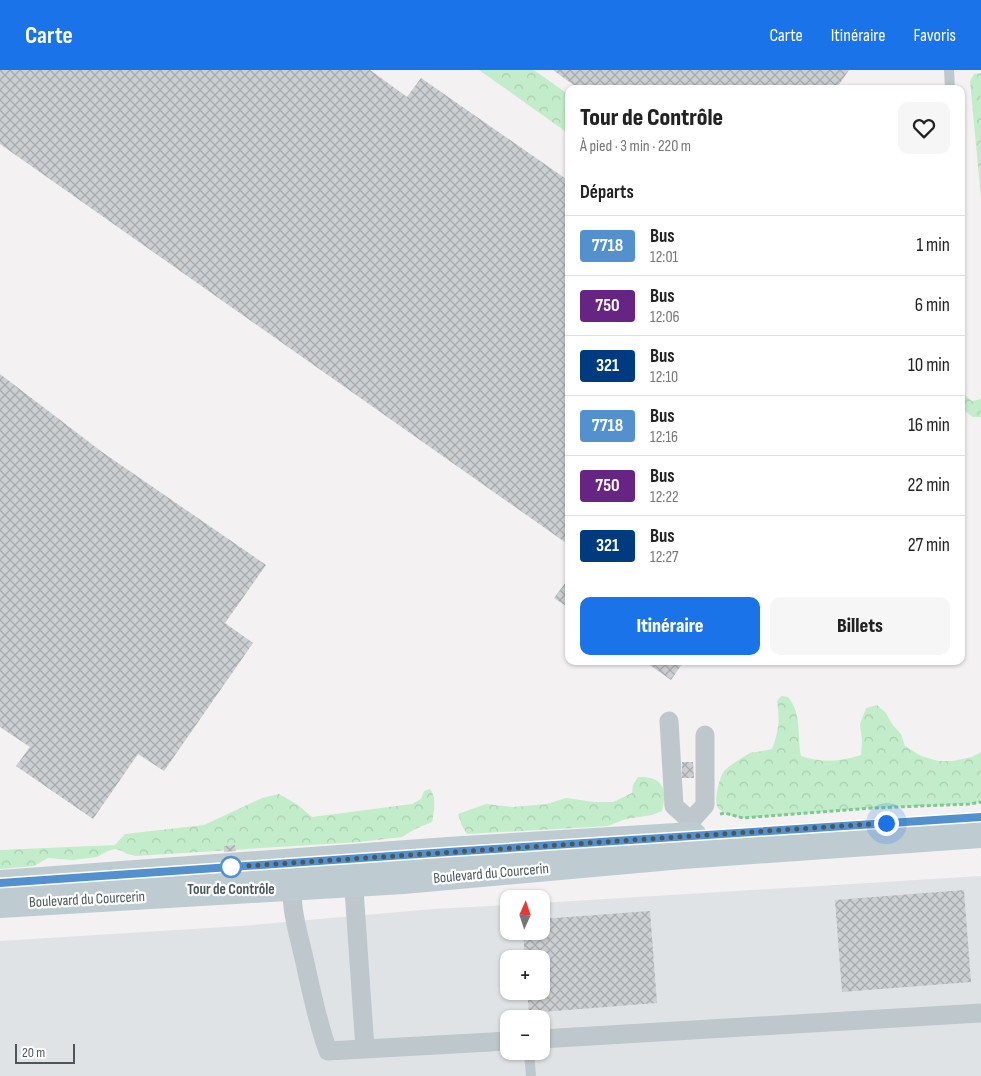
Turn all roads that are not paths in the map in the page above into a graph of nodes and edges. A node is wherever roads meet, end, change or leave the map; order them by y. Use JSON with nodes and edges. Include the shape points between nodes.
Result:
{"nodes":[{"id":1,"x":949,"y":70,"type":"edge"},
{"id":2,"x":950,"y":85,"type":"edge"},
{"id":3,"x":669,"y":721,"type":"dead end"},
{"id":4,"x":705,"y":735,"type":"dead end"},
{"id":5,"x":981,"y":817,"type":"edge"},
{"id":6,"x":981,"y":834,"type":"edge"},
{"id":7,"x":690,"y":838,"type":"junction"},
{"id":8,"x":448,"y":852,"type":"junction"},
{"id":9,"x":349,"y":871,"type":"junction"},
{"id":10,"x":295,"y":875,"type":"junction"},
{"id":11,"x":403,"y":880,"type":"junction"},
{"id":12,"x":0,"y":884,"type":"edge"},
{"id":13,"x":0,"y":904,"type":"edge"},
{"id":14,"x":981,"y":1013,"type":"edge"},
{"id":15,"x":550,"y":1038,"type":"edge"},
{"id":16,"x":500,"y":1042,"type":"edge"},
{"id":17,"x":366,"y":1049,"type":"junction"},
{"id":18,"x":530,"y":1060,"type":"edge"},
{"id":19,"x":531,"y":1076,"type":"edge"}],
"edges":[{"from":1,"to":2,"type":"lane"},
{"from":3,"to":7,"type":"street","via":[[674,806]]},
{"from":4,"to":7,"type":"street","via":[[705,805]]},
{"from":5,"to":7,"type":"main road","name":"Boulevard du Courcerin"},
{"from":6,"to":7,"type":"main road","name":"Boulevard du Courcerin"},
{"from":7,"to":8,"type":"main road","name":"Boulevard du Courcerin"},
{"from":7,"to":11,"type":"main road","name":"Boulevard du Courcerin"},
{"from":8,"to":9,"type":"main road","name":"Boulevard du Courcerin"},
{"from":8,"to":11,"type":"street","via":[[442,867],[419,871]]},
{"from":9,"to":10,"type":"main road","name":"Boulevard du Courcerin"},
{"from":9,"to":11,"type":"main road","name":"Boulevard du Courcerin"},
{"from":9,"to":17,"type":"street"},
{"from":10,"to":12,"type":"main road","name":"Boulevard du Courcerin"},
{"from":10,"to":13,"type":"main road","name":"Boulevard du Courcerin"},
{"from":10,"to":17,"type":"street","via":[[294,915],[318,1025],[328,1051]]},
{"from":14,"to":15,"type":"street"},
{"from":16,"to":17,"type":"street"},
{"from":18,"to":19,"type":"lane"}]}
